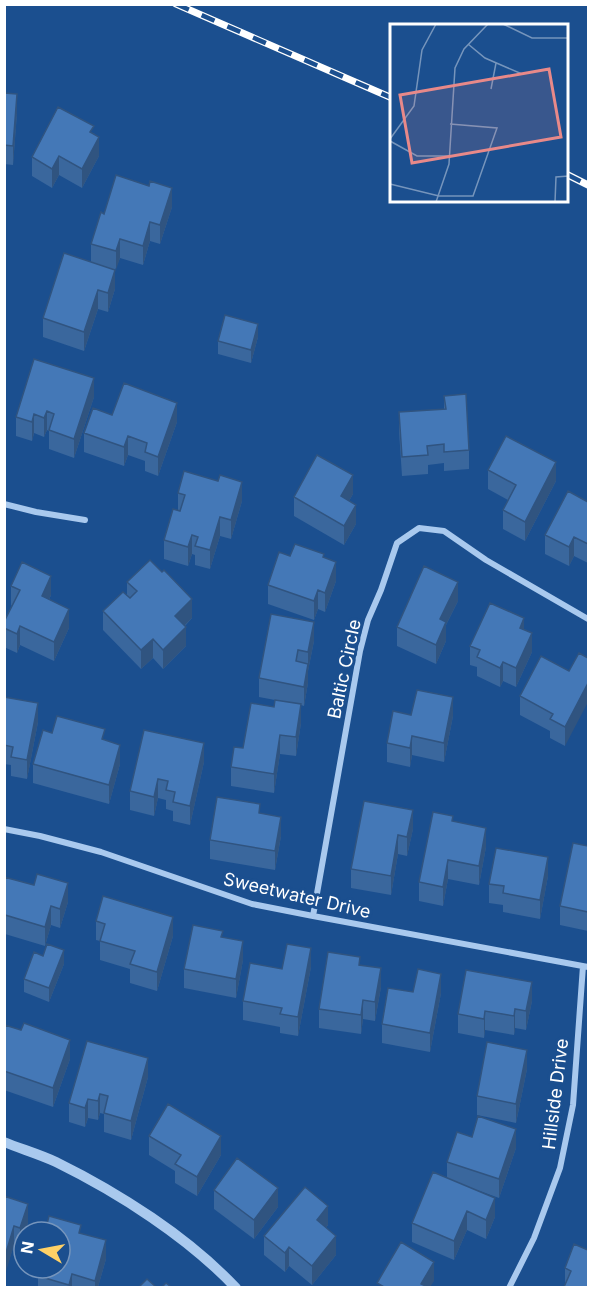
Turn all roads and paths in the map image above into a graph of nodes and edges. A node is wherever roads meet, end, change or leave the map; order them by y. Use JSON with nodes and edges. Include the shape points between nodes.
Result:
{"nodes":[{"id":1,"x":4,"y":504,"type":"edge"},
{"id":2,"x":85,"y":520,"type":"dead end"},
{"id":3,"x":588,"y":619,"type":"edge"},
{"id":4,"x":4,"y":830,"type":"edge"},
{"id":5,"x":313,"y":916,"type":"junction"},
{"id":6,"x":586,"y":967,"type":"edge"},
{"id":7,"x":4,"y":1142,"type":"edge"},
{"id":8,"x":237,"y":1287,"type":"edge"},
{"id":9,"x":509,"y":1287,"type":"edge"}],
"edges":[{"from":1,"to":2,"type":"street"},
{"from":3,"to":5,"type":"street","name":"Baltic Circle","via":[[444,531],[419,528],[397,543],[360,651]]},
{"from":4,"to":5,"type":"street","name":"Sweetwater Drive","via":[[101,852],[252,903]]},
{"from":5,"to":6,"type":"street","name":"Sweetwater Drive"},
{"from":6,"to":9,"type":"street","name":"Hillside Drive","via":[[573,1105],[560,1168],[534,1238]]},
{"from":7,"to":8,"type":"street","via":[[114,1193],[172,1232]]}]}
